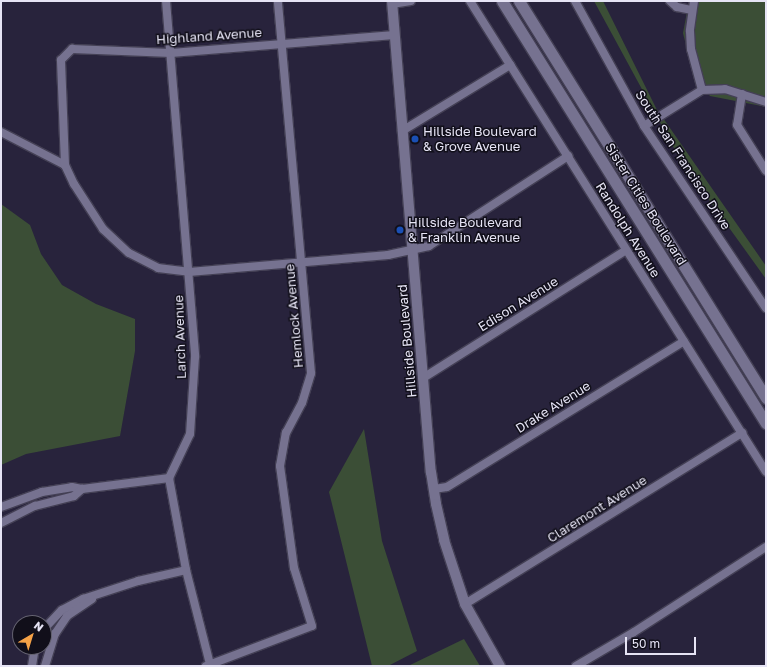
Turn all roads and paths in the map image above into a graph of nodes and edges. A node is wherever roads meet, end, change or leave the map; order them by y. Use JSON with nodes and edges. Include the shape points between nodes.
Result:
{"nodes":[{"id":1,"x":166,"y":1,"type":"edge"},
{"id":2,"x":278,"y":1,"type":"edge"},
{"id":3,"x":410,"y":1,"type":"edge"},
{"id":4,"x":470,"y":1,"type":"edge"},
{"id":5,"x":502,"y":1,"type":"edge"},
{"id":6,"x":519,"y":1,"type":"edge"},
{"id":7,"x":575,"y":1,"type":"edge"},
{"id":8,"x":670,"y":1,"type":"edge"},
{"id":9,"x":694,"y":1,"type":"edge"},
{"id":10,"x":392,"y":2,"type":"edge"},
{"id":11,"x":691,"y":10,"type":"junction"},
{"id":12,"x":394,"y":35,"type":"junction"},
{"id":13,"x":282,"y":44,"type":"junction"},
{"id":14,"x":170,"y":53,"type":"junction"},
{"id":15,"x":510,"y":65,"type":"junction"},
{"id":16,"x":702,"y":90,"type":"junction"},
{"id":17,"x":742,"y":94,"type":"junction"},
{"id":18,"x":766,"y":102,"type":"edge"},
{"id":19,"x":644,"y":126,"type":"junction"},
{"id":20,"x":402,"y":131,"type":"junction"},
{"id":21,"x":1,"y":132,"type":"edge"},
{"id":22,"x":568,"y":156,"type":"junction"},
{"id":23,"x":65,"y":165,"type":"junction"},
{"id":24,"x":766,"y":171,"type":"edge"},
{"id":25,"x":626,"y":250,"type":"junction"},
{"id":26,"x":413,"y":251,"type":"junction"},
{"id":27,"x":301,"y":262,"type":"junction"},
{"id":28,"x":189,"y":272,"type":"junction"},
{"id":29,"x":766,"y":308,"type":"edge"},
{"id":30,"x":684,"y":341,"type":"junction"},
{"id":31,"x":423,"y":378,"type":"junction"},
{"id":32,"x":766,"y":398,"type":"edge"},
{"id":33,"x":766,"y":423,"type":"edge"},
{"id":34,"x":742,"y":433,"type":"junction"},
{"id":35,"x":766,"y":472,"type":"edge"},
{"id":36,"x":169,"y":478,"type":"junction"},
{"id":37,"x":434,"y":489,"type":"junction"},
{"id":38,"x":82,"y":490,"type":"junction"},
{"id":39,"x":1,"y":508,"type":"edge"},
{"id":40,"x":1,"y":523,"type":"edge"},
{"id":41,"x":766,"y":547,"type":"edge"},
{"id":42,"x":186,"y":570,"type":"junction"},
{"id":43,"x":92,"y":598,"type":"junction"},
{"id":44,"x":465,"y":604,"type":"junction"},
{"id":45,"x":52,"y":621,"type":"edge"},
{"id":46,"x":34,"y":655,"type":"edge"},
{"id":47,"x":208,"y":665,"type":"edge"},
{"id":48,"x":32,"y":666,"type":"edge"},
{"id":49,"x":45,"y":666,"type":"edge"},
{"id":50,"x":500,"y":666,"type":"edge"},
{"id":51,"x":576,"y":666,"type":"edge"}],
"edges":[{"from":1,"to":14,"type":"street","name":"Larch Avenue"},
{"from":2,"to":13,"type":"street","name":"Hemlock Avenue"},
{"from":3,"to":10,"type":"street"},
{"from":4,"to":15,"type":"street","name":"Randolph Avenue"},
{"from":5,"to":33,"type":"main road","name":"Sister Cities Boulevard"},
{"from":6,"to":32,"type":"main road","name":"Sister Cities Boulevard"},
{"from":7,"to":19,"type":"street","name":"South San Francisco Drive"},
{"from":8,"to":11,"type":"street","via":[[677,7]]},
{"from":9,"to":11,"type":"street"},
{"from":10,"to":12,"type":"street","name":"Hillside Boulevard"},
{"from":11,"to":16,"type":"street","via":[[691,49]]},
{"from":12,"to":13,"type":"street","name":"Highland Avenue"},
{"from":12,"to":20,"type":"street","name":"Hillside Boulevard"},
{"from":13,"to":14,"type":"street","name":"Highland Avenue"},
{"from":13,"to":27,"type":"street","name":"Hemlock Avenue"},
{"from":14,"to":23,"type":"street","name":"Highland Avenue","via":[[72,49],[61,60]]},
{"from":14,"to":28,"type":"street","name":"Larch Avenue"},
{"from":15,"to":20,"type":"street"},
{"from":15,"to":22,"type":"street","name":"Randolph Avenue"},
{"from":16,"to":17,"type":"street","via":[[714,88]]},
{"from":16,"to":19,"type":"street"},
{"from":17,"to":18,"type":"street"},
{"from":17,"to":24,"type":"street","via":[[737,125]]},
{"from":19,"to":29,"type":"street","name":"South San Francisco Drive"},
{"from":20,"to":26,"type":"street","name":"Hillside Boulevard"},
{"from":21,"to":23,"type":"street"},
{"from":22,"to":25,"type":"street","name":"Randolph Avenue"},
{"from":22,"to":26,"type":"street","via":[[440,240]]},
{"from":23,"to":28,"type":"street","via":[[103,229],[129,253],[158,268]]},
{"from":25,"to":30,"type":"street","name":"Randolph Avenue"},
{"from":25,"to":31,"type":"street","name":"Edison Avenue"},
{"from":26,"to":27,"type":"street"},
{"from":26,"to":31,"type":"street","name":"Hillside Boulevard"},
{"from":27,"to":28,"type":"street"},
{"from":27,"to":47,"type":"street","name":"Hemlock Avenue","via":[[311,373],[302,403],[286,433],[280,466],[294,568],[312,626]]},
{"from":28,"to":36,"type":"street","name":"Larch Avenue","via":[[195,358],[190,434]]},
{"from":30,"to":34,"type":"street","name":"Randolph Avenue"},
{"from":30,"to":37,"type":"street","name":"Drake Avenue","via":[[447,487]]},
{"from":31,"to":37,"type":"street","name":"Hillside Boulevard"},
{"from":34,"to":35,"type":"street","name":"Randolph Avenue"},
{"from":34,"to":44,"type":"street","name":"Claremont Avenue"},
{"from":36,"to":38,"type":"street"},
{"from":36,"to":42,"type":"street"},
{"from":37,"to":44,"type":"street","name":"Hillside Boulevard","via":[[444,540]]},
{"from":38,"to":39,"type":"street","via":[[72,487],[42,492]]},
{"from":38,"to":40,"type":"street","via":[[74,496],[35,506]]},
{"from":41,"to":51,"type":"street"},
{"from":42,"to":43,"type":"street","via":[[138,581]]},
{"from":42,"to":47,"type":"street"},
{"from":43,"to":45,"type":"street","via":[[83,599],[62,610]]},
{"from":43,"to":49,"type":"street","via":[[67,616],[55,634]]},
{"from":44,"to":50,"type":"street","name":"Hillside Boulevard"},
{"from":46,"to":48,"type":"street"}]}
